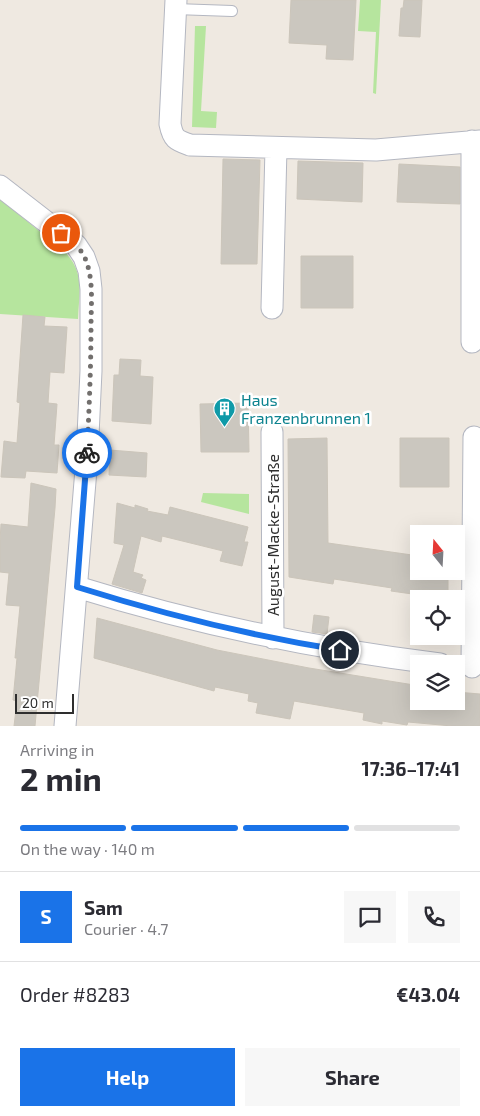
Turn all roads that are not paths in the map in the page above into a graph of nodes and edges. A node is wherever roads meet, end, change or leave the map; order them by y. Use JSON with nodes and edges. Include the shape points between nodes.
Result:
{"nodes":[{"id":1,"x":175,"y":4,"type":"edge"},
{"id":2,"x":232,"y":11,"type":"dead end"},
{"id":3,"x":476,"y":141,"type":"edge"},
{"id":4,"x":276,"y":148,"type":"junction"},
{"id":5,"x":0,"y":186,"type":"edge"},
{"id":6,"x":272,"y":308,"type":"dead end"},
{"id":7,"x":472,"y":342,"type":"dead end"},
{"id":8,"x":272,"y":432,"type":"dead end"},
{"id":9,"x":474,"y":437,"type":"dead end"},
{"id":10,"x":77,"y":587,"type":"junction"},
{"id":11,"x":273,"y":638,"type":"junction"},
{"id":12,"x":410,"y":660,"type":"edge"},
{"id":13,"x":469,"y":666,"type":"edge"},
{"id":14,"x":65,"y":726,"type":"edge"}],
"edges":[{"from":1,"to":2,"type":"lane"},
{"from":1,"to":4,"type":"street","via":[[172,133],[177,140],[190,144]]},
{"from":3,"to":4,"type":"street","via":[[376,150]]},
{"from":3,"to":7,"type":"street"},
{"from":4,"to":6,"type":"street"},
{"from":5,"to":10,"type":"street","via":[[76,245],[89,271],[87,457]]},
{"from":8,"to":11,"type":"street","name":"August-Macke-Straße"},
{"from":9,"to":13,"type":"street"},
{"from":10,"to":11,"type":"street","via":[[166,613]]},
{"from":10,"to":14,"type":"street"},
{"from":11,"to":12,"type":"street"}]}
